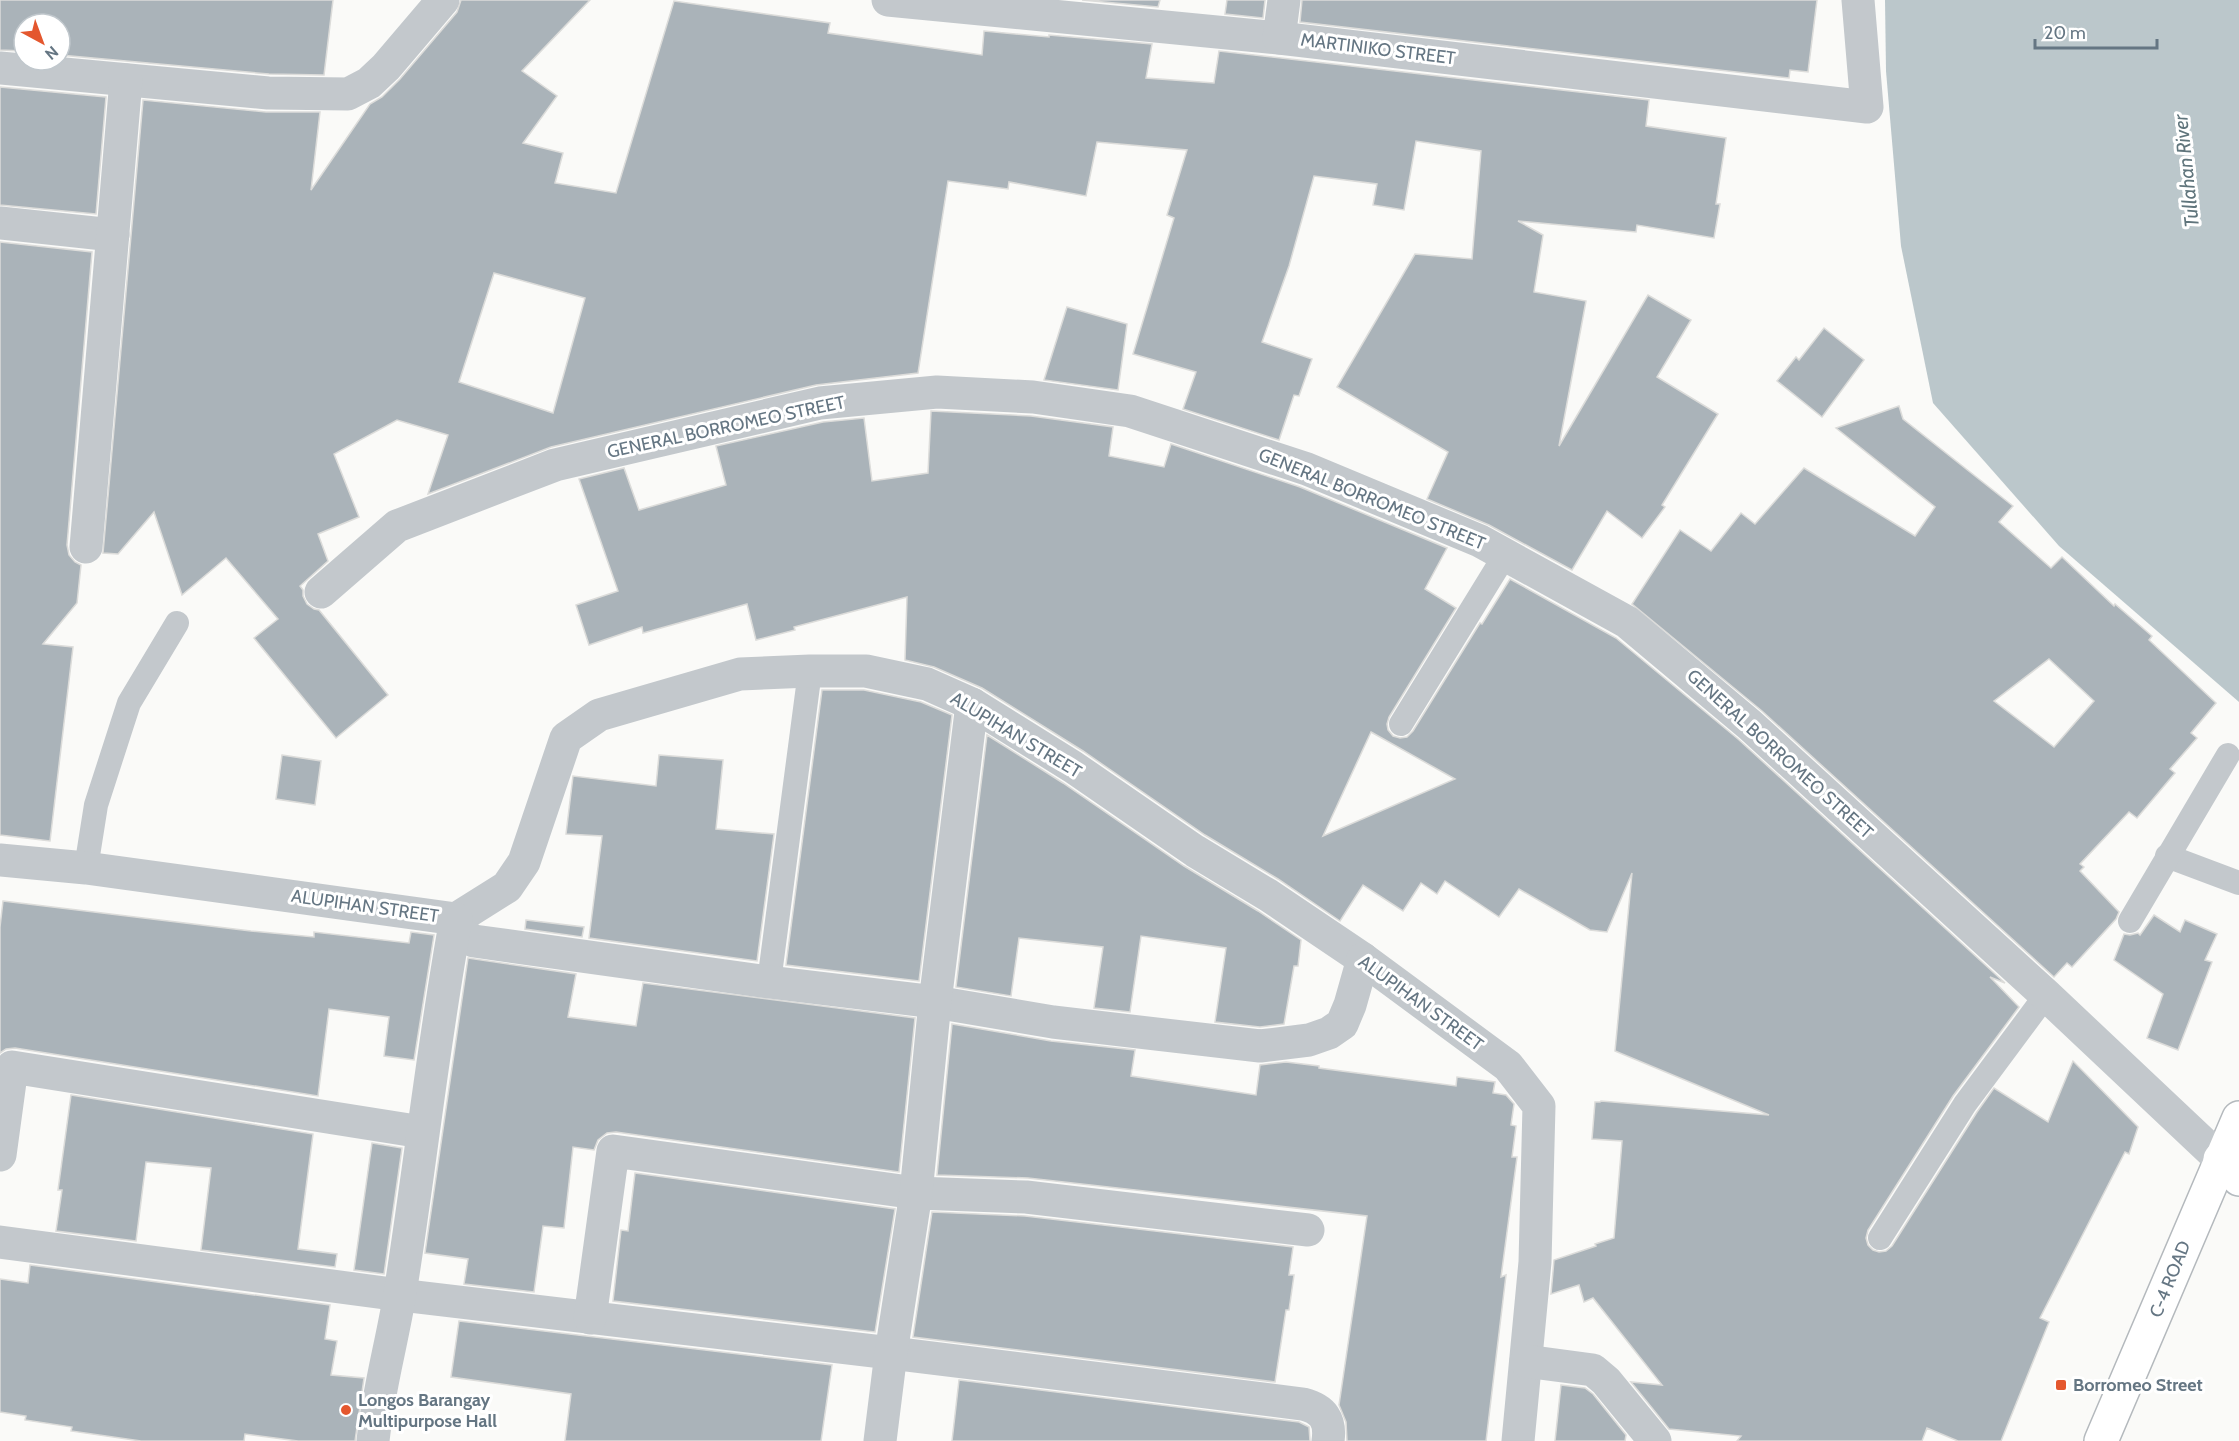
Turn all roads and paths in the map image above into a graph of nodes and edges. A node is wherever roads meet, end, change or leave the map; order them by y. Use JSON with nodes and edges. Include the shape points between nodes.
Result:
{"nodes":[{"id":1,"x":443,"y":0,"type":"edge"},
{"id":2,"x":888,"y":0,"type":"edge"},
{"id":3,"x":1284,"y":0,"type":"edge"},
{"id":4,"x":1858,"y":0,"type":"edge"},
{"id":5,"x":1097,"y":10,"type":"edge"},
{"id":6,"x":1279,"y":38,"type":"junction"},
{"id":7,"x":0,"y":68,"type":"edge"},
{"id":8,"x":126,"y":80,"type":"junction"},
{"id":9,"x":0,"y":223,"type":"edge"},
{"id":10,"x":113,"y":235,"type":"junction"},
{"id":11,"x":86,"y":547,"type":"dead end"},
{"id":12,"x":1505,"y":555,"type":"junction"},
{"id":13,"x":321,"y":592,"type":"dead end"},
{"id":14,"x":177,"y":623,"type":"dead end"},
{"id":15,"x":810,"y":671,"type":"junction"},
{"id":16,"x":972,"y":705,"type":"junction"},
{"id":17,"x":1401,"y":724,"type":"dead end"},
{"id":18,"x":2228,"y":755,"type":"dead end"},
{"id":19,"x":2168,"y":856,"type":"junction"},
{"id":20,"x":0,"y":860,"type":"edge"},
{"id":21,"x":86,"y":868,"type":"junction"},
{"id":22,"x":2239,"y":884,"type":"edge"},
{"id":23,"x":2130,"y":921,"type":"dead end"},
{"id":24,"x":455,"y":924,"type":"junction"},
{"id":25,"x":1363,"y":959,"type":"junction"},
{"id":26,"x":770,"y":982,"type":"junction"},
{"id":27,"x":2046,"y":994,"type":"junction"},
{"id":28,"x":935,"y":1002,"type":"junction"},
{"id":29,"x":2239,"y":1118,"type":"edge"},
{"id":30,"x":423,"y":1132,"type":"junction"},
{"id":31,"x":0,"y":1155,"type":"edge"},
{"id":32,"x":2229,"y":1169,"type":"edge"},
{"id":33,"x":916,"y":1192,"type":"junction"},
{"id":34,"x":1308,"y":1230,"type":"dead end"},
{"id":35,"x":1880,"y":1238,"type":"dead end"},
{"id":36,"x":0,"y":1242,"type":"edge"},
{"id":37,"x":400,"y":1295,"type":"junction"},
{"id":38,"x":590,"y":1318,"type":"junction"},
{"id":39,"x":891,"y":1353,"type":"junction"},
{"id":40,"x":1526,"y":1362,"type":"junction"},
{"id":41,"x":373,"y":1441,"type":"edge"},
{"id":42,"x":880,"y":1441,"type":"edge"},
{"id":43,"x":1328,"y":1441,"type":"edge"},
{"id":44,"x":1518,"y":1441,"type":"edge"},
{"id":45,"x":1655,"y":1441,"type":"edge"},
{"id":46,"x":2101,"y":1441,"type":"edge"}],
"edges":[{"from":1,"to":8,"type":"street","via":[[386,67],[369,83],[348,94],[268,93]]},
{"from":2,"to":5,"type":"street","name":"MARTINIKO STREET"},
{"from":3,"to":6,"type":"street"},
{"from":4,"to":6,"type":"street","name":"MARTINIKO STREET","via":[[1867,107]]},
{"from":5,"to":6,"type":"street","name":"MARTINIKO STREET"},
{"from":7,"to":8,"type":"street"},
{"from":8,"to":10,"type":"street"},
{"from":9,"to":10,"type":"street"},
{"from":10,"to":11,"type":"street"},
{"from":12,"to":13,"type":"street","name":"GENERAL BORROMEO STREET","via":[[1307,469],[1130,411],[1033,397],[937,392],[820,403],[555,465],[397,526]]},
{"from":12,"to":17,"type":"lane"},
{"from":12,"to":27,"type":"street","name":"GENERAL BORROMEO STREET","via":[[1627,622],[1750,725]]},
{"from":14,"to":21,"type":"lane","via":[[129,703],[96,805]]},
{"from":15,"to":16,"type":"street","name":"ALUPIHAN STREET","via":[[866,671],[927,684]]},
{"from":15,"to":24,"type":"street","name":"ALUPIHAN STREET","via":[[740,674],[599,715],[566,738],[524,862],[507,887]]},
{"from":15,"to":26,"type":"lane"},
{"from":16,"to":25,"type":"street","name":"ALUPIHAN STREET","via":[[1073,767]]},
{"from":16,"to":28,"type":"street"},
{"from":18,"to":19,"type":"lane"},
{"from":19,"to":22,"type":"lane"},
{"from":19,"to":23,"type":"lane"},
{"from":20,"to":21,"type":"street","name":"ALUPIHAN STREET"},
{"from":21,"to":24,"type":"street","name":"ALUPIHAN STREET"},
{"from":24,"to":26,"type":"street","via":[[474,941]]},
{"from":24,"to":30,"type":"street"},
{"from":25,"to":28,"type":"street","via":[[1342,1024],[1309,1040],[1260,1046],[1053,1022]]},
{"from":25,"to":40,"type":"street","name":"ALUPIHAN STREET","via":[[1508,1066],[1539,1106],[1535,1262]]},
{"from":26,"to":28,"type":"street"},
{"from":27,"to":32,"type":"street","name":"GENERAL BORROMEO STREET"},
{"from":27,"to":35,"type":"lane","via":[[1965,1104]]},
{"from":28,"to":33,"type":"street"},
{"from":29,"to":32,"type":"highway","name":"C-4 ROAD"},
{"from":30,"to":31,"type":"street","via":[[12,1067]]},
{"from":30,"to":37,"type":"street"},
{"from":32,"to":46,"type":"highway","name":"C-4 ROAD"},
{"from":33,"to":34,"type":"street","via":[[1026,1197]]},
{"from":33,"to":38,"type":"street","via":[[613,1151]]},
{"from":33,"to":39,"type":"street"},
{"from":36,"to":37,"type":"street"},
{"from":37,"to":38,"type":"street"},
{"from":37,"to":41,"type":"street","via":[[377,1402]]},
{"from":38,"to":39,"type":"street"},
{"from":39,"to":42,"type":"street"},
{"from":39,"to":43,"type":"street","via":[[1303,1404],[1324,1414],[1330,1428]]},
{"from":40,"to":44,"type":"street","name":"ALUPIHAN STREET"},
{"from":40,"to":45,"type":"street","via":[[1593,1370]]}]}
